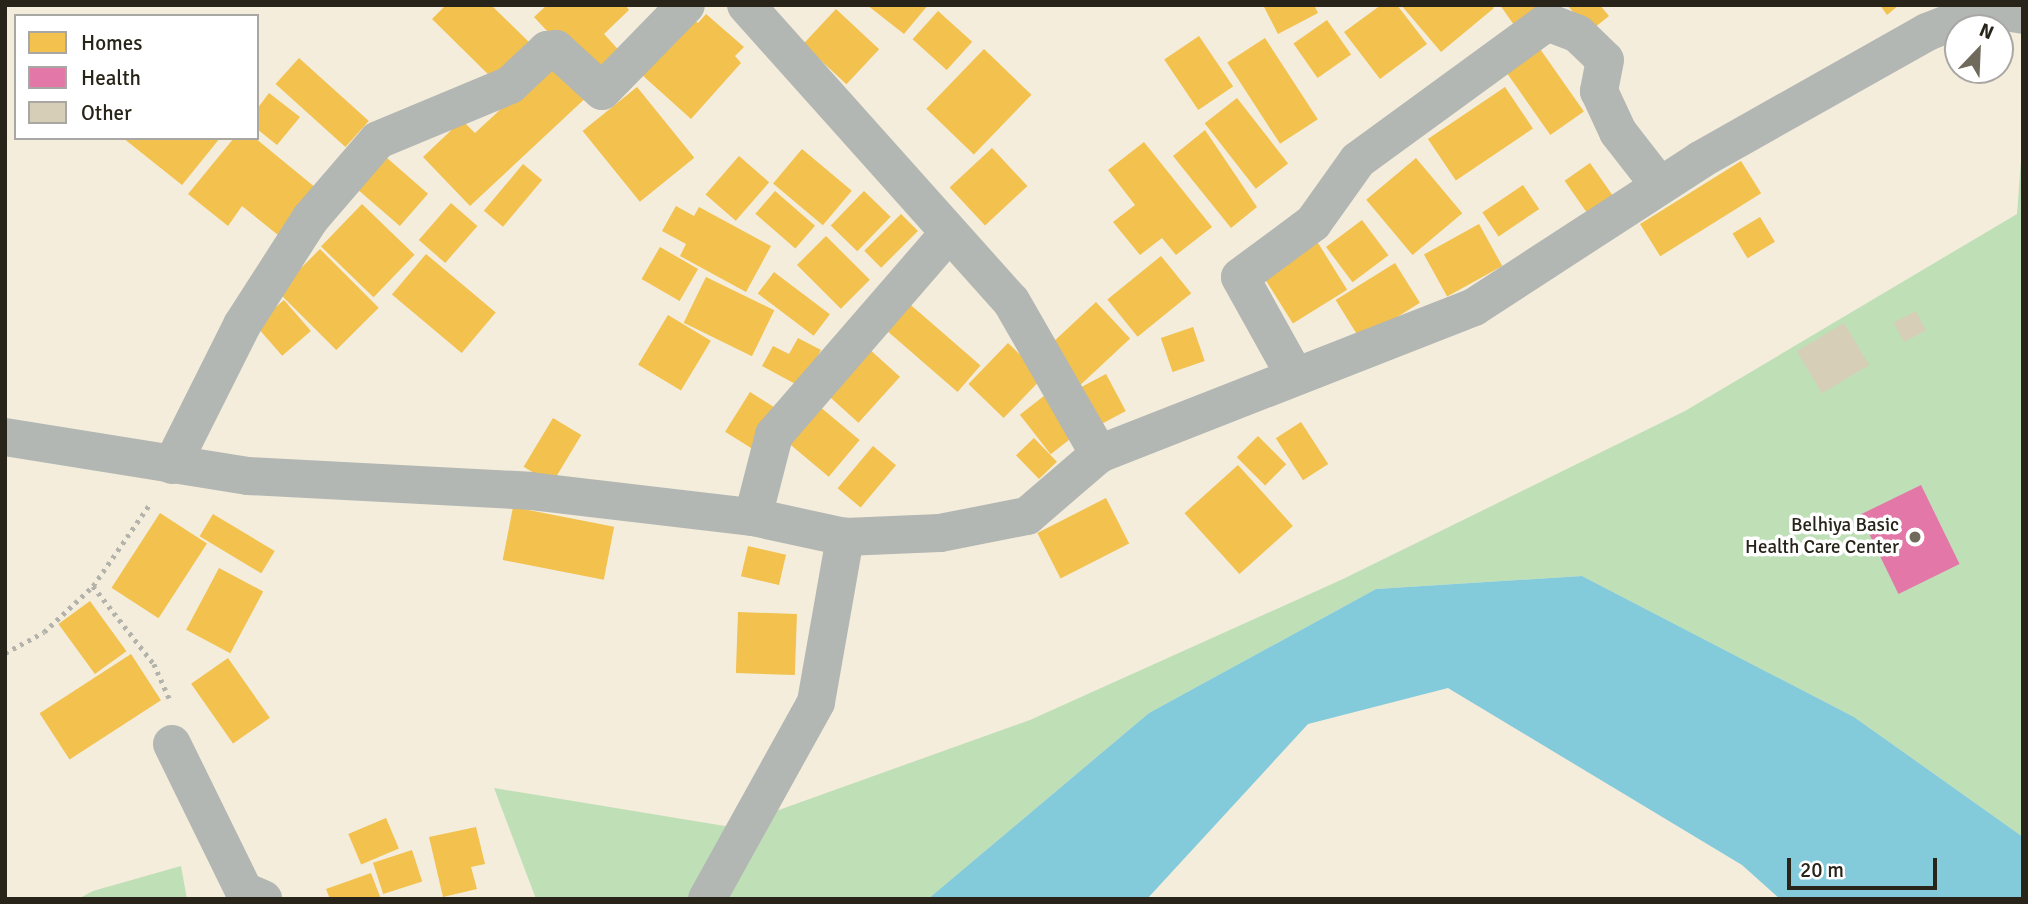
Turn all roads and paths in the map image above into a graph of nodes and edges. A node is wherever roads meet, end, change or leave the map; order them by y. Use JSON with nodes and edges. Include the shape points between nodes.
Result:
{"nodes":[{"id":1,"x":686,"y":5,"type":"edge"},
{"id":2,"x":746,"y":5,"type":"edge"},
{"id":3,"x":2023,"y":15,"type":"edge"},
{"id":4,"x":1660,"y":186,"type":"junction"},
{"id":5,"x":948,"y":234,"type":"junction"},
{"id":6,"x":1295,"y":376,"type":"junction"},
{"id":7,"x":5,"y":436,"type":"edge"},
{"id":8,"x":1099,"y":454,"type":"junction"},
{"id":9,"x":172,"y":465,"type":"junction"},
{"id":10,"x":753,"y":517,"type":"junction"},
{"id":11,"x":845,"y":537,"type":"junction"},
{"id":12,"x":93,"y":586,"type":"junction"},
{"id":13,"x":5,"y":653,"type":"edge"},
{"id":14,"x":172,"y":744,"type":"joint"},
{"id":15,"x":263,"y":899,"type":"edge"},
{"id":16,"x":707,"y":899,"type":"edge"}],
"edges":[{"from":1,"to":9,"type":"street","via":[[602,91],[556,49],[547,50],[510,85],[378,139],[310,219],[242,325]]},
{"from":2,"to":5,"type":"street"},
{"from":3,"to":4,"type":"street","via":[[1986,9],[1927,33]]},
{"from":4,"to":6,"type":"street","via":[[1474,307],[1368,354]]},
{"from":4,"to":6,"type":"street","via":[[1618,132],[1599,91],[1605,60],[1578,33],[1547,22],[1358,160],[1313,223],[1240,277]]},
{"from":5,"to":8,"type":"street","via":[[1011,301]]},
{"from":5,"to":10,"type":"street","via":[[774,435]]},
{"from":6,"to":8,"type":"street"},
{"from":7,"to":9,"type":"street"},
{"from":8,"to":11,"type":"street","via":[[1027,516],[940,533]]},
{"from":9,"to":10,"type":"street","via":[[248,476],[530,491]]},
{"from":9,"to":12,"type":"path","via":[[125,547]]},
{"from":10,"to":11,"type":"street"},
{"from":11,"to":16,"type":"street","via":[[816,702]]},
{"from":12,"to":13,"type":"path","via":[[44,632]]},
{"from":12,"to":14,"type":"path","via":[[154,664],[170,702]]},
{"from":14,"to":15,"type":"street","via":[[244,891]]}]}
